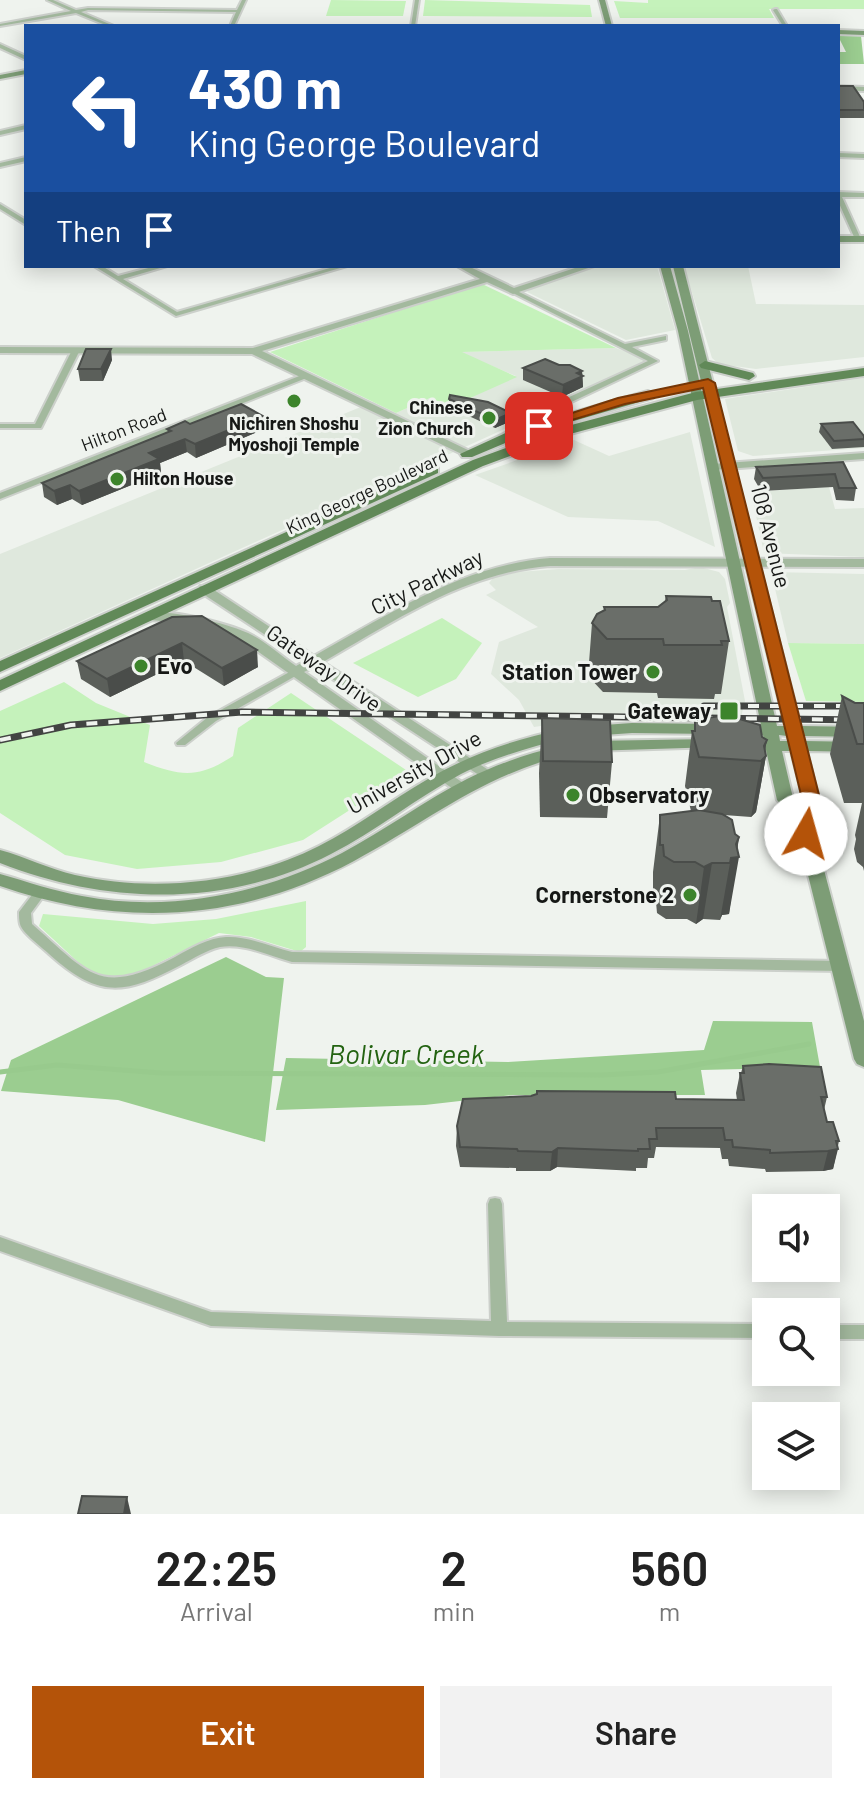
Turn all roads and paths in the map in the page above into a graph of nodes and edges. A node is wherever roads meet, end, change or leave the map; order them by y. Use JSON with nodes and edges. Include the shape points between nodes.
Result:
{"nodes":[{"id":1,"x":49,"y":0,"type":"edge"},
{"id":2,"x":146,"y":0,"type":"edge"},
{"id":3,"x":244,"y":0,"type":"edge"},
{"id":4,"x":417,"y":0,"type":"edge"},
{"id":5,"x":602,"y":0,"type":"edge"},
{"id":6,"x":139,"y":10,"type":"junction"},
{"id":7,"x":775,"y":10,"type":"dead end"},
{"id":8,"x":76,"y":11,"type":"junction"},
{"id":9,"x":239,"y":11,"type":"junction"},
{"id":10,"x":107,"y":24,"type":"edge"},
{"id":11,"x":233,"y":24,"type":"edge"},
{"id":12,"x":413,"y":24,"type":"edge"},
{"id":13,"x":608,"y":24,"type":"edge"},
{"id":14,"x":784,"y":24,"type":"edge"},
{"id":15,"x":0,"y":25,"type":"edge"},
{"id":16,"x":840,"y":32,"type":"edge"},
{"id":17,"x":864,"y":33,"type":"edge"},
{"id":18,"x":0,"y":46,"type":"edge"},
{"id":19,"x":24,"y":57,"type":"edge"},
{"id":20,"x":24,"y":72,"type":"edge"},
{"id":21,"x":0,"y":77,"type":"edge"},
{"id":22,"x":840,"y":88,"type":"edge"},
{"id":23,"x":864,"y":89,"type":"edge"},
{"id":24,"x":24,"y":127,"type":"edge"},
{"id":25,"x":0,"y":133,"type":"edge"},
{"id":26,"x":840,"y":155,"type":"edge"},
{"id":27,"x":864,"y":156,"type":"edge"},
{"id":28,"x":24,"y":159,"type":"edge"},
{"id":29,"x":0,"y":165,"type":"edge"},
{"id":30,"x":840,"y":194,"type":"edge"},
{"id":31,"x":864,"y":195,"type":"edge"},
{"id":32,"x":840,"y":198,"type":"edge"},
{"id":33,"x":2,"y":209,"type":"edge"},
{"id":34,"x":24,"y":222,"type":"edge"},
{"id":35,"x":840,"y":239,"type":"edge"},
{"id":36,"x":862,"y":242,"type":"edge"},
{"id":37,"x":100,"y":268,"type":"edge"},
{"id":38,"x":156,"y":268,"type":"edge"},
{"id":39,"x":337,"y":268,"type":"edge"},
{"id":40,"x":465,"y":268,"type":"edge"},
{"id":41,"x":584,"y":268,"type":"edge"},
{"id":42,"x":666,"y":268,"type":"edge"},
{"id":43,"x":679,"y":268,"type":"edge"},
{"id":44,"x":117,"y":278,"type":"junction"},
{"id":45,"x":488,"y":279,"type":"junction"},
{"id":46,"x":513,"y":291,"type":"junction"},
{"id":47,"x":663,"y":338,"type":"dead end"},
{"id":48,"x":626,"y":346,"type":"junction"},
{"id":49,"x":0,"y":350,"type":"edge"},
{"id":50,"x":76,"y":350,"type":"junction"},
{"id":51,"x":254,"y":351,"type":"junction"},
{"id":52,"x":864,"y":362,"type":"edge"},
{"id":53,"x":705,"y":365,"type":"junction"},
{"id":54,"x":864,"y":372,"type":"edge"},
{"id":55,"x":749,"y":376,"type":"junction"},
{"id":56,"x":305,"y":377,"type":"junction"},
{"id":57,"x":702,"y":389,"type":"junction"},
{"id":58,"x":0,"y":426,"type":"edge"},
{"id":59,"x":504,"y":439,"type":"junction"},
{"id":60,"x":468,"y":454,"type":"junction"},
{"id":61,"x":864,"y":456,"type":"edge"},
{"id":62,"x":728,"y":466,"type":"junction"},
{"id":63,"x":712,"y":467,"type":"junction"},
{"id":64,"x":0,"y":496,"type":"edge"},
{"id":65,"x":733,"y":563,"type":"junction"},
{"id":66,"x":752,"y":563,"type":"junction"},
{"id":67,"x":864,"y":563,"type":"edge"},
{"id":68,"x":204,"y":589,"type":"junction"},
{"id":69,"x":150,"y":616,"type":"junction"},
{"id":70,"x":313,"y":662,"type":"junction"},
{"id":71,"x":0,"y":667,"type":"edge"},
{"id":72,"x":295,"y":672,"type":"junction"},
{"id":73,"x":0,"y":686,"type":"edge"},
{"id":74,"x":864,"y":732,"type":"edge"},
{"id":75,"x":771,"y":738,"type":"junction"},
{"id":76,"x":796,"y":738,"type":"junction"},
{"id":77,"x":181,"y":743,"type":"dead end"},
{"id":78,"x":864,"y":747,"type":"edge"},
{"id":79,"x":468,"y":764,"type":"junction"},
{"id":80,"x":485,"y":774,"type":"junction"},
{"id":81,"x":454,"y":782,"type":"junction"},
{"id":82,"x":802,"y":817,"type":"junction"},
{"id":83,"x":0,"y":856,"type":"edge"},
{"id":84,"x":0,"y":880,"type":"edge"},
{"id":85,"x":39,"y":894,"type":"junction"},
{"id":86,"x":840,"y":966,"type":"junction"},
{"id":87,"x":864,"y":1059,"type":"edge"},
{"id":88,"x":495,"y":1204,"type":"dead end"},
{"id":89,"x":0,"y":1244,"type":"edge"},
{"id":90,"x":499,"y":1329,"type":"junction"},
{"id":91,"x":752,"y":1331,"type":"edge"},
{"id":92,"x":840,"y":1332,"type":"edge"},
{"id":93,"x":864,"y":1332,"type":"edge"}],
"edges":[{"from":1,"to":8,"type":"street"},
{"from":2,"to":6,"type":"street"},
{"from":3,"to":9,"type":"street"},
{"from":4,"to":12,"type":"street"},
{"from":5,"to":13,"type":"main road"},
{"from":6,"to":8,"type":"street"},
{"from":6,"to":9,"type":"street"},
{"from":7,"to":14,"type":"street"},
{"from":8,"to":10,"type":"street"},
{"from":8,"to":15,"type":"street"},
{"from":9,"to":11,"type":"street"},
{"from":16,"to":17,"type":"main road"},
{"from":18,"to":19,"type":"street"},
{"from":20,"to":21,"type":"main road"},
{"from":22,"to":23,"type":"street"},
{"from":24,"to":25,"type":"street"},
{"from":26,"to":27,"type":"street"},
{"from":28,"to":29,"type":"street"},
{"from":30,"to":31,"type":"street"},
{"from":32,"to":36,"type":"street"},
{"from":33,"to":34,"type":"street"},
{"from":35,"to":36,"type":"main road"},
{"from":37,"to":44,"type":"street"},
{"from":38,"to":44,"type":"street"},
{"from":39,"to":44,"type":"street","via":[[176,314]]},
{"from":40,"to":45,"type":"street"},
{"from":41,"to":46,"type":"street"},
{"from":42,"to":57,"type":"main road","name":"108 Avenue"},
{"from":43,"to":53,"type":"main road","name":"108 Avenue"},
{"from":45,"to":46,"type":"street"},
{"from":45,"to":51,"type":"street"},
{"from":46,"to":48,"type":"street"},
{"from":47,"to":48,"type":"street"},
{"from":48,"to":59,"type":"street","name":"King George Boulevard","via":[[654,361],[522,422]]},
{"from":49,"to":50,"type":"street"},
{"from":50,"to":51,"type":"street"},
{"from":50,"to":58,"type":"street","via":[[38,426]]},
{"from":51,"to":56,"type":"street"},
{"from":52,"to":55,"type":"main road","name":"King George Boulevard"},
{"from":53,"to":55,"type":"main road"},
{"from":53,"to":57,"type":"main road","name":"108 Avenue"},
{"from":54,"to":57,"type":"main road","name":"King George Boulevard"},
{"from":55,"to":57,"type":"main road","name":"King George Boulevard"},
{"from":56,"to":60,"type":"street"},
{"from":56,"to":64,"type":"street","name":"Hilton Road"},
{"from":57,"to":59,"type":"main road","name":"King George Boulevard","via":[[581,413]]},
{"from":57,"to":62,"type":"main road","name":"108 Avenue"},
{"from":57,"to":63,"type":"main road","name":"108 Avenue"},
{"from":57,"to":68,"type":"main road","name":"King George Boulevard","via":[[478,463]]},
{"from":59,"to":60,"type":"main road","name":"King George Boulevard"},
{"from":60,"to":71,"type":"main road","name":"King George Boulevard"},
{"from":61,"to":62,"type":"street"},
{"from":62,"to":63,"type":"street"},
{"from":62,"to":66,"type":"main road","name":"108 Avenue"},
{"from":63,"to":65,"type":"main road","name":"108 Avenue"},
{"from":65,"to":66,"type":"street","name":"City Parkway"},
{"from":65,"to":70,"type":"street","name":"City Parkway","via":[[550,562],[509,567],[433,598]]},
{"from":65,"to":75,"type":"main road","name":"108 Avenue"},
{"from":66,"to":67,"type":"street","name":"City Parkway"},
{"from":66,"to":76,"type":"main road","name":"108 Avenue"},
{"from":68,"to":69,"type":"main road","name":"King George Boulevard"},
{"from":68,"to":70,"type":"street","name":"Gateway Drive"},
{"from":69,"to":72,"type":"street","name":"Gateway Drive","via":[[188,619],[244,636]]},
{"from":69,"to":73,"type":"main road","name":"King George Boulevard"},
{"from":70,"to":72,"type":"street","name":"City Parkway"},
{"from":70,"to":79,"type":"street","name":"Gateway Drive"},
{"from":72,"to":77,"type":"street","name":"City Parkway"},
{"from":72,"to":81,"type":"street","name":"Gateway Drive"},
{"from":74,"to":76,"type":"main road","name":"University Drive"},
{"from":75,"to":76,"type":"main road","name":"University Drive"},
{"from":75,"to":79,"type":"main road","name":"University Drive","via":[[632,728],[567,733]]},
{"from":75,"to":80,"type":"main road","name":"University Drive","via":[[600,744]]},
{"from":75,"to":82,"type":"main road","name":"108 Avenue","via":[[785,800]]},
{"from":76,"to":78,"type":"main road","name":"University Drive"},
{"from":76,"to":82,"type":"main road","name":"108 Avenue","via":[[811,799]]},
{"from":79,"to":80,"type":"street","name":"Gateway Drive"},
{"from":79,"to":81,"type":"main road","name":"University Drive"},
{"from":80,"to":81,"type":"main road","name":"University Drive"},
{"from":81,"to":83,"type":"main road","name":"University Drive","via":[[324,851],[266,872],[206,885],[131,890],[94,886]]},
{"from":81,"to":85,"type":"main road","name":"University Drive","via":[[349,857],[264,892],[153,908]]},
{"from":82,"to":86,"type":"main road","name":"108 Avenue"},
{"from":84,"to":85,"type":"main road","name":"University Drive"},
{"from":85,"to":86,"type":"street","via":[[25,912],[26,926],[90,981],[117,985],[139,981],[226,942],[292,957]]},
{"from":86,"to":87,"type":"main road","name":"108 Avenue"},
{"from":88,"to":90,"type":"street"},
{"from":89,"to":90,"type":"street","via":[[211,1319]]},
{"from":90,"to":91,"type":"street"},
{"from":92,"to":93,"type":"street"}]}
